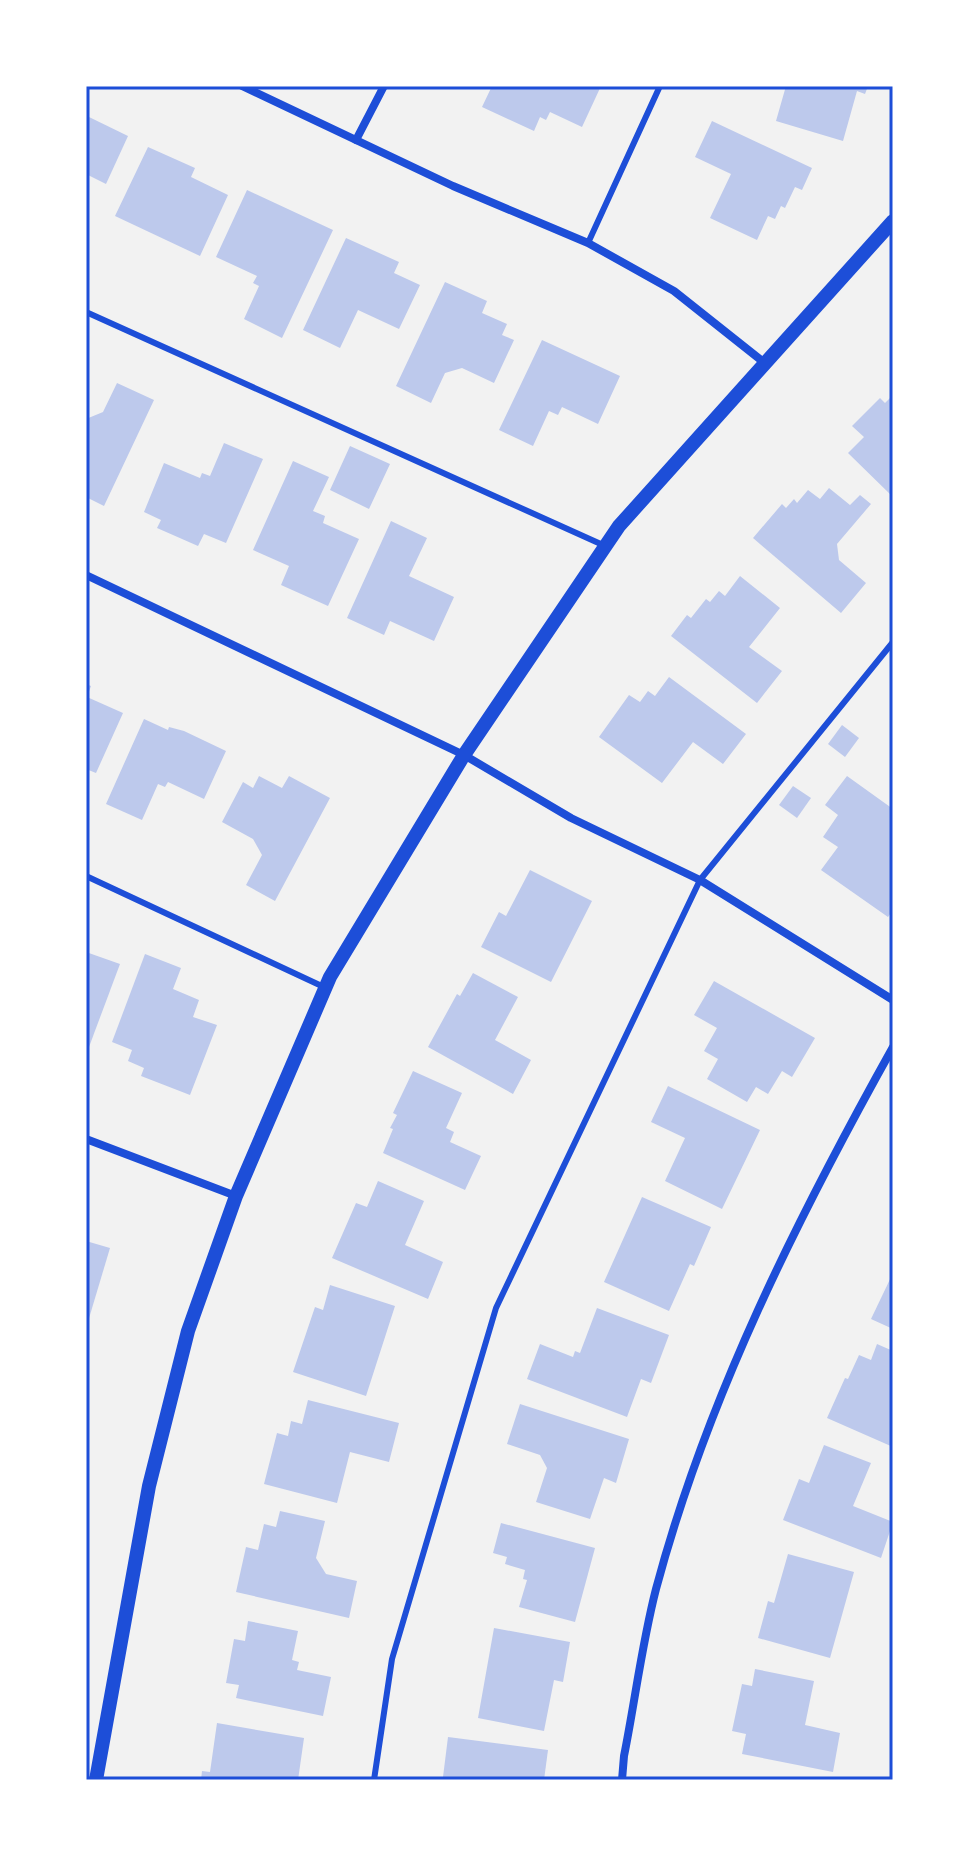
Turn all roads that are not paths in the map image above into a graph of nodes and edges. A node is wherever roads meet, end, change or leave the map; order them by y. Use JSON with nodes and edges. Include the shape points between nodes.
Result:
{"nodes":[{"id":1,"x":242,"y":86,"type":"edge"},
{"id":2,"x":384,"y":86,"type":"edge"},
{"id":3,"x":660,"y":86,"type":"edge"},
{"id":4,"x":356,"y":140,"type":"junction"},
{"id":5,"x":893,"y":221,"type":"edge"},
{"id":6,"x":588,"y":243,"type":"junction"},
{"id":7,"x":86,"y":312,"type":"edge"},
{"id":8,"x":766,"y":364,"type":"junction"},
{"id":9,"x":607,"y":546,"type":"junction"},
{"id":10,"x":86,"y":575,"type":"edge"},
{"id":11,"x":893,"y":642,"type":"edge"},
{"id":12,"x":464,"y":755,"type":"junction"},
{"id":13,"x":86,"y":876,"type":"edge"},
{"id":14,"x":700,"y":880,"type":"junction"},
{"id":15,"x":326,"y":988,"type":"junction"},
{"id":16,"x":893,"y":1000,"type":"edge"},
{"id":17,"x":893,"y":1047,"type":"edge"},
{"id":18,"x":86,"y":1139,"type":"edge"},
{"id":19,"x":236,"y":1196,"type":"junction"},
{"id":20,"x":96,"y":1780,"type":"edge"},
{"id":21,"x":374,"y":1780,"type":"edge"},
{"id":22,"x":622,"y":1780,"type":"edge"}],
"edges":[{"from":1,"to":4,"type":"street"},
{"from":2,"to":4,"type":"street"},
{"from":3,"to":6,"type":"lane"},
{"from":4,"to":6,"type":"street"},
{"from":5,"to":8,"type":"street"},
{"from":6,"to":8,"type":"street","via":[[674,291]]},
{"from":7,"to":9,"type":"lane"},
{"from":8,"to":9,"type":"street","via":[[619,526]]},
{"from":9,"to":12,"type":"street"},
{"from":10,"to":12,"type":"street"},
{"from":11,"to":14,"type":"lane"},
{"from":12,"to":14,"type":"street","via":[[571,818]]},
{"from":12,"to":15,"type":"street"},
{"from":13,"to":15,"type":"lane"},
{"from":14,"to":16,"type":"street"},
{"from":14,"to":21,"type":"lane","via":[[496,1308],[392,1659]]},
{"from":15,"to":19,"type":"street"},
{"from":17,"to":22,"type":"street","via":[[838,1146],[708,1426],[656,1590]]},
{"from":18,"to":19,"type":"street"},
{"from":19,"to":20,"type":"street","via":[[188,1331],[149,1486]]}]}
